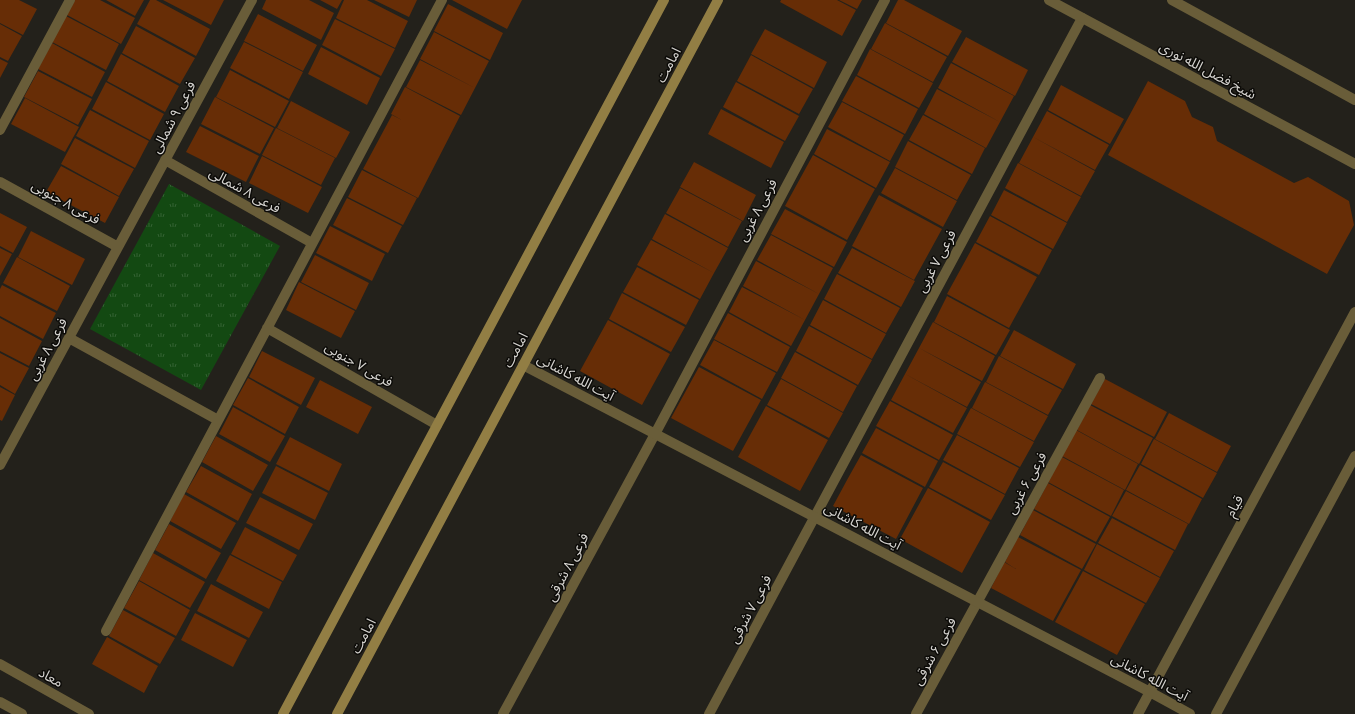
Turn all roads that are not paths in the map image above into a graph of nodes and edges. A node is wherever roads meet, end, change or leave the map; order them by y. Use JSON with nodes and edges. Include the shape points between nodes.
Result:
{"nodes":[{"id":1,"x":70,"y":0,"type":"edge"},
{"id":2,"x":252,"y":0,"type":"edge"},
{"id":3,"x":442,"y":0,"type":"edge"},
{"id":4,"x":664,"y":0,"type":"edge"},
{"id":5,"x":718,"y":0,"type":"edge"},
{"id":6,"x":885,"y":0,"type":"edge"},
{"id":7,"x":1049,"y":0,"type":"edge"},
{"id":8,"x":1172,"y":0,"type":"edge"},
{"id":9,"x":1082,"y":18,"type":"junction"},
{"id":10,"x":1355,"y":100,"type":"edge"},
{"id":11,"x":0,"y":130,"type":"edge"},
{"id":12,"x":165,"y":160,"type":"junction"},
{"id":13,"x":1355,"y":164,"type":"edge"},
{"id":14,"x":0,"y":182,"type":"edge"},
{"id":15,"x":312,"y":243,"type":"junction"},
{"id":16,"x":118,"y":247,"type":"junction"},
{"id":17,"x":1355,"y":312,"type":"edge"},
{"id":18,"x":267,"y":328,"type":"junction"},
{"id":19,"x":69,"y":338,"type":"junction"},
{"id":20,"x":523,"y":365,"type":"junction"},
{"id":21,"x":1100,"y":378,"type":"dead end"},
{"id":22,"x":218,"y":420,"type":"junction"},
{"id":23,"x":437,"y":424,"type":"junction"},
{"id":24,"x":654,"y":434,"type":"junction"},
{"id":25,"x":1355,"y":456,"type":"edge"},
{"id":26,"x":0,"y":465,"type":"edge"},
{"id":27,"x":815,"y":517,"type":"junction"},
{"id":28,"x":977,"y":602,"type":"junction"},
{"id":29,"x":106,"y":631,"type":"dead end"},
{"id":30,"x":0,"y":664,"type":"edge"},
{"id":31,"x":1150,"y":692,"type":"junction"},
{"id":32,"x":0,"y":702,"type":"edge"},
{"id":33,"x":22,"y":714,"type":"edge"},
{"id":34,"x":89,"y":714,"type":"edge"},
{"id":35,"x":283,"y":714,"type":"edge"},
{"id":36,"x":337,"y":714,"type":"edge"},
{"id":37,"x":503,"y":714,"type":"edge"},
{"id":38,"x":709,"y":714,"type":"edge"},
{"id":39,"x":916,"y":714,"type":"edge"},
{"id":40,"x":1138,"y":714,"type":"edge"},
{"id":41,"x":1190,"y":714,"type":"edge"},
{"id":42,"x":1216,"y":714,"type":"edge"}],
"edges":[{"from":1,"to":11,"type":"street"},
{"from":2,"to":12,"type":"street","name":"فرعی ۹ شمالی"},
{"from":3,"to":15,"type":"street"},
{"from":4,"to":23,"type":"main road"},
{"from":5,"to":20,"type":"main road","name":"امامت"},
{"from":6,"to":24,"type":"street","name":"فرعی ۸ غربی"},
{"from":7,"to":9,"type":"street","name":"شیخ فضل الله نوری"},
{"from":8,"to":10,"type":"street"},
{"from":9,"to":13,"type":"street","name":"شیخ فضل الله نوری"},
{"from":9,"to":27,"type":"street","name":"فرعی ۷ غربی"},
{"from":12,"to":15,"type":"street","name":"فرعی ۸ شمالی"},
{"from":12,"to":16,"type":"street","name":"فرعی ۹ شمالی"},
{"from":14,"to":16,"type":"street","name":"فرعی ۸ جنوبی"},
{"from":15,"to":18,"type":"street"},
{"from":16,"to":19,"type":"street","name":"فرعی ۸ غربی"},
{"from":17,"to":31,"type":"street","name":"قیام"},
{"from":18,"to":22,"type":"street"},
{"from":18,"to":23,"type":"street","name":"فرعی ۷ جنوبی"},
{"from":19,"to":22,"type":"street"},
{"from":19,"to":26,"type":"street","name":"فرعی ۸ غربی"},
{"from":20,"to":24,"type":"street","name":"آیت الله کاشانی"},
{"from":20,"to":36,"type":"main road","name":"امامت"},
{"from":21,"to":28,"type":"street","name":"فرعی ۶ غربی"},
{"from":22,"to":29,"type":"street"},
{"from":23,"to":35,"type":"main road"},
{"from":24,"to":27,"type":"street","name":"آیت الله کاشانی"},
{"from":24,"to":37,"type":"street","name":"فرعی ۸ شرقی"},
{"from":25,"to":42,"type":"street"},
{"from":27,"to":28,"type":"street","name":"آیت الله کاشانی"},
{"from":27,"to":38,"type":"street","name":"فرعی ۷ شرقی"},
{"from":28,"to":31,"type":"street","name":"آیت الله کاشانی"},
{"from":28,"to":39,"type":"street","name":"فرعی ۶ شرقی"},
{"from":30,"to":34,"type":"street","name":"معاد"},
{"from":31,"to":40,"type":"street","name":"قیام"},
{"from":31,"to":41,"type":"street","name":"آیت الله کاشانی"},
{"from":32,"to":33,"type":"street"}]}
